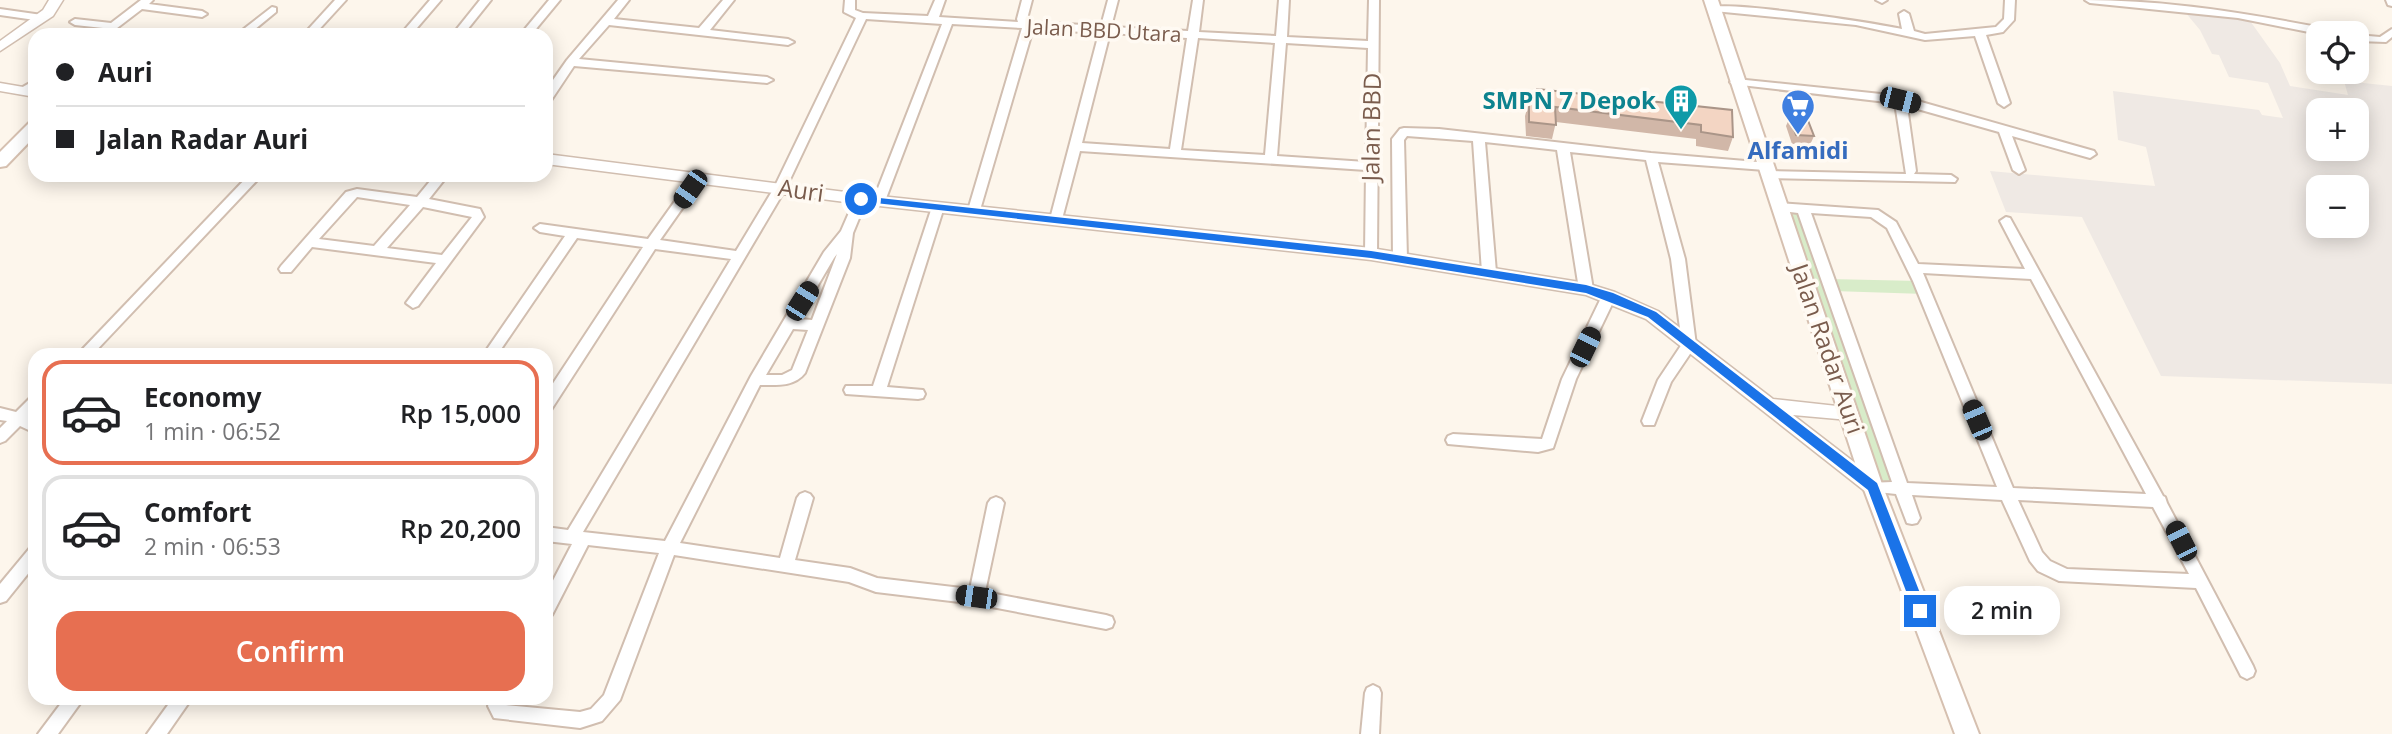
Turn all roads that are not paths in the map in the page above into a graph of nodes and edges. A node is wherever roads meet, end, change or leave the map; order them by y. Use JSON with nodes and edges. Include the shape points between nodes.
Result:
{"nodes":[{"id":1,"x":56,"y":0,"type":"edge"},
{"id":2,"x":341,"y":0,"type":"edge"},
{"id":3,"x":436,"y":0,"type":"edge"},
{"id":4,"x":486,"y":0,"type":"edge"},
{"id":5,"x":555,"y":0,"type":"edge"},
{"id":6,"x":624,"y":0,"type":"edge"},
{"id":7,"x":729,"y":0,"type":"edge"},
{"id":8,"x":850,"y":0,"type":"edge"},
{"id":9,"x":940,"y":0,"type":"edge"},
{"id":10,"x":1027,"y":0,"type":"edge"},
{"id":11,"x":1113,"y":0,"type":"edge"},
{"id":12,"x":1198,"y":0,"type":"edge"},
{"id":13,"x":1284,"y":0,"type":"edge"},
{"id":14,"x":1374,"y":0,"type":"edge"},
{"id":15,"x":2010,"y":0,"type":"edge"},
{"id":16,"x":2090,"y":0,"type":"edge"},
{"id":17,"x":144,"y":3,"type":"edge"},
{"id":18,"x":1712,"y":4,"type":"edge"},
{"id":19,"x":272,"y":10,"type":"dead end"},
{"id":20,"x":0,"y":12,"type":"edge"},
{"id":21,"x":202,"y":13,"type":"dead end"},
{"id":22,"x":1904,"y":14,"type":"dead end"},
{"id":23,"x":862,"y":16,"type":"junction"},
{"id":24,"x":42,"y":18,"type":"junction"},
{"id":25,"x":932,"y":20,"type":"junction"},
{"id":26,"x":606,"y":21,"type":"junction"},
{"id":27,"x":948,"y":21,"type":"junction"},
{"id":28,"x":75,"y":22,"type":"dead end"},
{"id":29,"x":113,"y":26,"type":"junction"},
{"id":30,"x":1028,"y":27,"type":"junction"},
{"id":31,"x":110,"y":28,"type":"edge"},
{"id":32,"x":250,"y":28,"type":"edge"},
{"id":33,"x":315,"y":28,"type":"edge"},
{"id":34,"x":411,"y":28,"type":"edge"},
{"id":35,"x":463,"y":28,"type":"edge"},
{"id":36,"x":531,"y":28,"type":"edge"},
{"id":37,"x":2306,"y":28,"type":"edge"},
{"id":38,"x":1105,"y":31,"type":"junction"},
{"id":39,"x":2392,"y":32,"type":"edge"},
{"id":40,"x":702,"y":33,"type":"junction"},
{"id":41,"x":1980,"y":34,"type":"junction"},
{"id":42,"x":1909,"y":35,"type":"junction"},
{"id":43,"x":1192,"y":36,"type":"junction"},
{"id":44,"x":2369,"y":39,"type":"edge"},
{"id":45,"x":1281,"y":40,"type":"junction"},
{"id":46,"x":788,"y":42,"type":"dead end"},
{"id":47,"x":1374,"y":45,"type":"junction"},
{"id":48,"x":0,"y":47,"type":"edge"},
{"id":49,"x":571,"y":62,"type":"junction"},
{"id":50,"x":767,"y":80,"type":"dead end"},
{"id":51,"x":1736,"y":82,"type":"junction"},
{"id":52,"x":0,"y":87,"type":"edge"},
{"id":53,"x":28,"y":89,"type":"edge"},
{"id":54,"x":553,"y":89,"type":"edge"},
{"id":55,"x":1900,"y":100,"type":"junction"},
{"id":56,"x":2004,"y":103,"type":"dead end"},
{"id":57,"x":2004,"y":129,"type":"junction"},
{"id":58,"x":28,"y":134,"type":"edge"},
{"id":59,"x":1479,"y":138,"type":"junction"},
{"id":60,"x":1076,"y":147,"type":"junction"},
{"id":61,"x":1563,"y":148,"type":"junction"},
{"id":62,"x":1175,"y":153,"type":"junction"},
{"id":63,"x":2090,"y":154,"type":"dead end"},
{"id":64,"x":1651,"y":157,"type":"junction"},
{"id":65,"x":1271,"y":159,"type":"junction"},
{"id":66,"x":553,"y":160,"type":"edge"},
{"id":67,"x":0,"y":162,"type":"edge"},
{"id":68,"x":1371,"y":166,"type":"junction"},
{"id":69,"x":1766,"y":169,"type":"junction"},
{"id":70,"x":1849,"y":170,"type":"dead end"},
{"id":71,"x":2019,"y":170,"type":"dead end"},
{"id":72,"x":1910,"y":171,"type":"dead end"},
{"id":73,"x":699,"y":176,"type":"junction"},
{"id":74,"x":1951,"y":179,"type":"dead end"},
{"id":75,"x":249,"y":182,"type":"edge"},
{"id":76,"x":436,"y":182,"type":"edge"},
{"id":77,"x":780,"y":188,"type":"junction"},
{"id":78,"x":861,"y":199,"type":"junction"},
{"id":79,"x":879,"y":201,"type":"junction"},
{"id":80,"x":420,"y":202,"type":"junction"},
{"id":81,"x":938,"y":207,"type":"junction"},
{"id":82,"x":1778,"y":207,"type":"junction"},
{"id":83,"x":1803,"y":208,"type":"junction"},
{"id":84,"x":974,"y":210,"type":"junction"},
{"id":85,"x":1056,"y":219,"type":"junction"},
{"id":86,"x":2006,"y":221,"type":"dead end"},
{"id":87,"x":540,"y":228,"type":"dead end"},
{"id":88,"x":573,"y":232,"type":"junction"},
{"id":89,"x":847,"y":233,"type":"junction"},
{"id":90,"x":309,"y":243,"type":"junction"},
{"id":91,"x":652,"y":243,"type":"junction"},
{"id":92,"x":378,"y":250,"type":"junction"},
{"id":93,"x":1371,"y":254,"type":"junction"},
{"id":94,"x":740,"y":256,"type":"junction"},
{"id":95,"x":1400,"y":258,"type":"junction"},
{"id":96,"x":447,"y":260,"type":"junction"},
{"id":97,"x":1914,"y":268,"type":"junction"},
{"id":98,"x":286,"y":269,"type":"dead end"},
{"id":99,"x":1489,"y":272,"type":"junction"},
{"id":100,"x":2033,"y":274,"type":"junction"},
{"id":101,"x":1586,"y":289,"type":"junction"},
{"id":102,"x":1609,"y":296,"type":"junction"},
{"id":103,"x":413,"y":303,"type":"dead end"},
{"id":104,"x":788,"y":323,"type":"junction"},
{"id":105,"x":817,"y":326,"type":"junction"},
{"id":106,"x":1689,"y":345,"type":"junction"},
{"id":107,"x":91,"y":348,"type":"edge"},
{"id":108,"x":495,"y":348,"type":"edge"},
{"id":109,"x":756,"y":380,"type":"junction"},
{"id":110,"x":851,"y":390,"type":"dead end"},
{"id":111,"x":879,"y":390,"type":"junction"},
{"id":112,"x":918,"y":394,"type":"dead end"},
{"id":113,"x":553,"y":395,"type":"edge"},
{"id":114,"x":1771,"y":406,"type":"junction"},
{"id":115,"x":28,"y":409,"type":"edge"},
{"id":116,"x":1849,"y":413,"type":"junction"},
{"id":117,"x":0,"y":414,"type":"edge"},
{"id":118,"x":18,"y":418,"type":"junction"},
{"id":119,"x":1649,"y":421,"type":"dead end"},
{"id":120,"x":28,"y":423,"type":"edge"},
{"id":121,"x":0,"y":438,"type":"edge"},
{"id":122,"x":1453,"y":440,"type":"dead end"},
{"id":123,"x":1873,"y":487,"type":"junction"},
{"id":124,"x":1902,"y":489,"type":"junction"},
{"id":125,"x":2008,"y":495,"type":"junction"},
{"id":126,"x":805,"y":498,"type":"dead end"},
{"id":127,"x":2160,"y":501,"type":"junction"},
{"id":128,"x":996,"y":503,"type":"dead end"},
{"id":129,"x":1912,"y":518,"type":"dead end"},
{"id":130,"x":553,"y":535,"type":"edge"},
{"id":131,"x":577,"y":538,"type":"junction"},
{"id":132,"x":669,"y":548,"type":"junction"},
{"id":133,"x":28,"y":562,"type":"edge"},
{"id":134,"x":785,"y":566,"type":"junction"},
{"id":135,"x":2201,"y":581,"type":"junction"},
{"id":136,"x":553,"y":594,"type":"edge"},
{"id":137,"x":0,"y":596,"type":"edge"},
{"id":138,"x":976,"y":597,"type":"junction"},
{"id":139,"x":1106,"y":622,"type":"dead end"},
{"id":140,"x":2247,"y":671,"type":"dead end"},
{"id":141,"x":1373,"y":693,"type":"dead end"},
{"id":142,"x":70,"y":705,"type":"edge"},
{"id":143,"x":179,"y":705,"type":"edge"},
{"id":144,"x":496,"y":705,"type":"edge"},
{"id":145,"x":47,"y":734,"type":"edge"},
{"id":146,"x":156,"y":734,"type":"edge"},
{"id":147,"x":1370,"y":734,"type":"edge"},
{"id":148,"x":1967,"y":734,"type":"edge"}],
"edges":[{"from":1,"to":24,"type":"street"},
{"from":2,"to":33,"type":"street"},
{"from":3,"to":34,"type":"street"},
{"from":4,"to":35,"type":"street"},
{"from":5,"to":36,"type":"street"},
{"from":6,"to":26,"type":"street"},
{"from":7,"to":40,"type":"street"},
{"from":8,"to":23,"type":"street","via":[[849,12]]},
{"from":9,"to":25,"type":"street"},
{"from":10,"to":30,"type":"street","via":[[1021,19]]},
{"from":11,"to":38,"type":"street"},
{"from":12,"to":43,"type":"street"},
{"from":13,"to":45,"type":"street"},
{"from":14,"to":47,"type":"street","name":"Jalan BBD"},
{"from":15,"to":41,"type":"street","via":[[2005,26]]},
{"from":16,"to":37,"type":"street","via":[[2238,15]]},
{"from":17,"to":21,"type":"street"},
{"from":17,"to":29,"type":"street"},
{"from":18,"to":42,"type":"street","via":[[1856,22]]},
{"from":18,"to":51,"type":"main road","name":"Jalan Radar Auri"},
{"from":19,"to":32,"type":"street"},
{"from":20,"to":24,"type":"street"},
{"from":22,"to":42,"type":"street"},
{"from":23,"to":25,"type":"street","name":"Jalan BBD Utara"},
{"from":23,"to":77,"type":"street"},
{"from":24,"to":48,"type":"street"},
{"from":25,"to":27,"type":"street","name":"Jalan BBD Utara"},
{"from":26,"to":40,"type":"street"},
{"from":26,"to":49,"type":"street"},
{"from":27,"to":30,"type":"street","name":"Jalan BBD Utara"},
{"from":27,"to":79,"type":"street"},
{"from":28,"to":29,"type":"street"},
{"from":29,"to":31,"type":"street"},
{"from":30,"to":38,"type":"street","name":"Jalan BBD Utara"},
{"from":30,"to":84,"type":"street"},
{"from":38,"to":43,"type":"street","name":"Jalan BBD Utara"},
{"from":38,"to":60,"type":"street"},
{"from":39,"to":44,"type":"street","via":[[2382,40]]},
{"from":40,"to":46,"type":"street"},
{"from":41,"to":42,"type":"street"},
{"from":41,"to":56,"type":"street"},
{"from":43,"to":45,"type":"street","name":"Jalan BBD Utara"},
{"from":43,"to":62,"type":"street"},
{"from":45,"to":47,"type":"street","name":"Jalan BBD Utara"},
{"from":45,"to":65,"type":"street"},
{"from":47,"to":68,"type":"street","name":"Jalan BBD"},
{"from":49,"to":50,"type":"street"},
{"from":49,"to":54,"type":"street"},
{"from":51,"to":55,"type":"street"},
{"from":51,"to":69,"type":"main road","name":"Jalan Radar Auri"},
{"from":52,"to":53,"type":"street"},
{"from":55,"to":57,"type":"street"},
{"from":55,"to":72,"type":"street"},
{"from":57,"to":63,"type":"street"},
{"from":57,"to":71,"type":"street"},
{"from":58,"to":67,"type":"main road"},
{"from":59,"to":61,"type":"street"},
{"from":59,"to":95,"type":"street","via":[[1400,134]]},
{"from":59,"to":99,"type":"street"},
{"from":60,"to":62,"type":"street"},
{"from":60,"to":85,"type":"street"},
{"from":61,"to":64,"type":"street"},
{"from":61,"to":101,"type":"street"},
{"from":62,"to":65,"type":"street"},
{"from":64,"to":69,"type":"street"},
{"from":64,"to":106,"type":"street","via":[[1678,259]]},
{"from":65,"to":68,"type":"street"},
{"from":66,"to":73,"type":"street","name":"Auri"},
{"from":68,"to":93,"type":"street","name":"Jalan BBD"},
{"from":69,"to":70,"type":"street"},
{"from":69,"to":74,"type":"street"},
{"from":69,"to":82,"type":"main road","name":"Jalan Radar Auri"},
{"from":73,"to":77,"type":"street","name":"Auri"},
{"from":73,"to":91,"type":"street"},
{"from":75,"to":107,"type":"street"},
{"from":76,"to":80,"type":"street"},
{"from":77,"to":78,"type":"street","name":"Auri"},
{"from":77,"to":94,"type":"street"},
{"from":78,"to":79,"type":"street","name":"Auri"},
{"from":78,"to":89,"type":"street"},
{"from":79,"to":81,"type":"street","name":"Auri"},
{"from":80,"to":90,"type":"street","via":[[354,193]]},
{"from":80,"to":92,"type":"street"},
{"from":80,"to":96,"type":"street","via":[[478,214]]},
{"from":81,"to":84,"type":"street","name":"Auri"},
{"from":81,"to":111,"type":"street"},
{"from":82,"to":83,"type":"street"},
{"from":82,"to":116,"type":"main road","name":"Jalan Radar Auri"},
{"from":83,"to":97,"type":"street","via":[[1884,218]]},
{"from":83,"to":124,"type":"street"},
{"from":84,"to":85,"type":"street","name":"Auri"},
{"from":85,"to":93,"type":"street","name":"Auri"},
{"from":86,"to":100,"type":"street"},
{"from":87,"to":88,"type":"street"},
{"from":88,"to":91,"type":"street"},
{"from":88,"to":108,"type":"street"},
{"from":89,"to":104,"type":"street"},
{"from":89,"to":105,"type":"street","via":[[843,258]]},
{"from":90,"to":92,"type":"street"},
{"from":90,"to":98,"type":"street"},
{"from":91,"to":94,"type":"street"},
{"from":91,"to":113,"type":"street"},
{"from":92,"to":96,"type":"street"},
{"from":93,"to":95,"type":"street","name":"Auri"},
{"from":94,"to":131,"type":"street"},
{"from":95,"to":99,"type":"street","name":"Auri"},
{"from":96,"to":103,"type":"street"},
{"from":97,"to":100,"type":"street"},
{"from":97,"to":125,"type":"street"},
{"from":99,"to":101,"type":"street","name":"Auri"},
{"from":100,"to":127,"type":"street"},
{"from":101,"to":102,"type":"street","name":"Auri"},
{"from":102,"to":106,"type":"street","name":"Auri","via":[[1652,315]]},
{"from":102,"to":122,"type":"street","via":[[1569,379],[1548,444]]},
{"from":104,"to":105,"type":"street"},
{"from":104,"to":109,"type":"street"},
{"from":105,"to":109,"type":"street","via":[[796,376]]},
{"from":106,"to":114,"type":"street","name":"Auri"},
{"from":106,"to":119,"type":"street","via":[[1665,380]]},
{"from":109,"to":132,"type":"street"},
{"from":110,"to":111,"type":"street"},
{"from":111,"to":112,"type":"street"},
{"from":114,"to":116,"type":"street"},
{"from":114,"to":123,"type":"street","name":"Auri"},
{"from":115,"to":118,"type":"street"},
{"from":116,"to":123,"type":"main road","name":"Jalan Radar Auri"},
{"from":117,"to":118,"type":"street"},
{"from":118,"to":120,"type":"street"},
{"from":118,"to":121,"type":"street"},
{"from":123,"to":124,"type":"street"},
{"from":123,"to":148,"type":"main road","name":"Jalan Radar Auri"},
{"from":124,"to":125,"type":"street"},
{"from":124,"to":129,"type":"street"},
{"from":125,"to":127,"type":"street"},
{"from":125,"to":135,"type":"street","via":[[2036,556],[2053,572]]},
{"from":126,"to":134,"type":"street"},
{"from":127,"to":135,"type":"street"},
{"from":128,"to":138,"type":"street"},
{"from":130,"to":131,"type":"street"},
{"from":131,"to":132,"type":"street"},
{"from":131,"to":136,"type":"street"},
{"from":132,"to":134,"type":"street"},
{"from":132,"to":144,"type":"street","via":[[604,708],[580,720],[500,712]]},
{"from":133,"to":137,"type":"street"},
{"from":134,"to":138,"type":"street","via":[[850,575],[876,585]]},
{"from":135,"to":140,"type":"street"},
{"from":138,"to":139,"type":"street"},
{"from":141,"to":147,"type":"street"},
{"from":142,"to":145,"type":"street"},
{"from":143,"to":146,"type":"street"}]}
